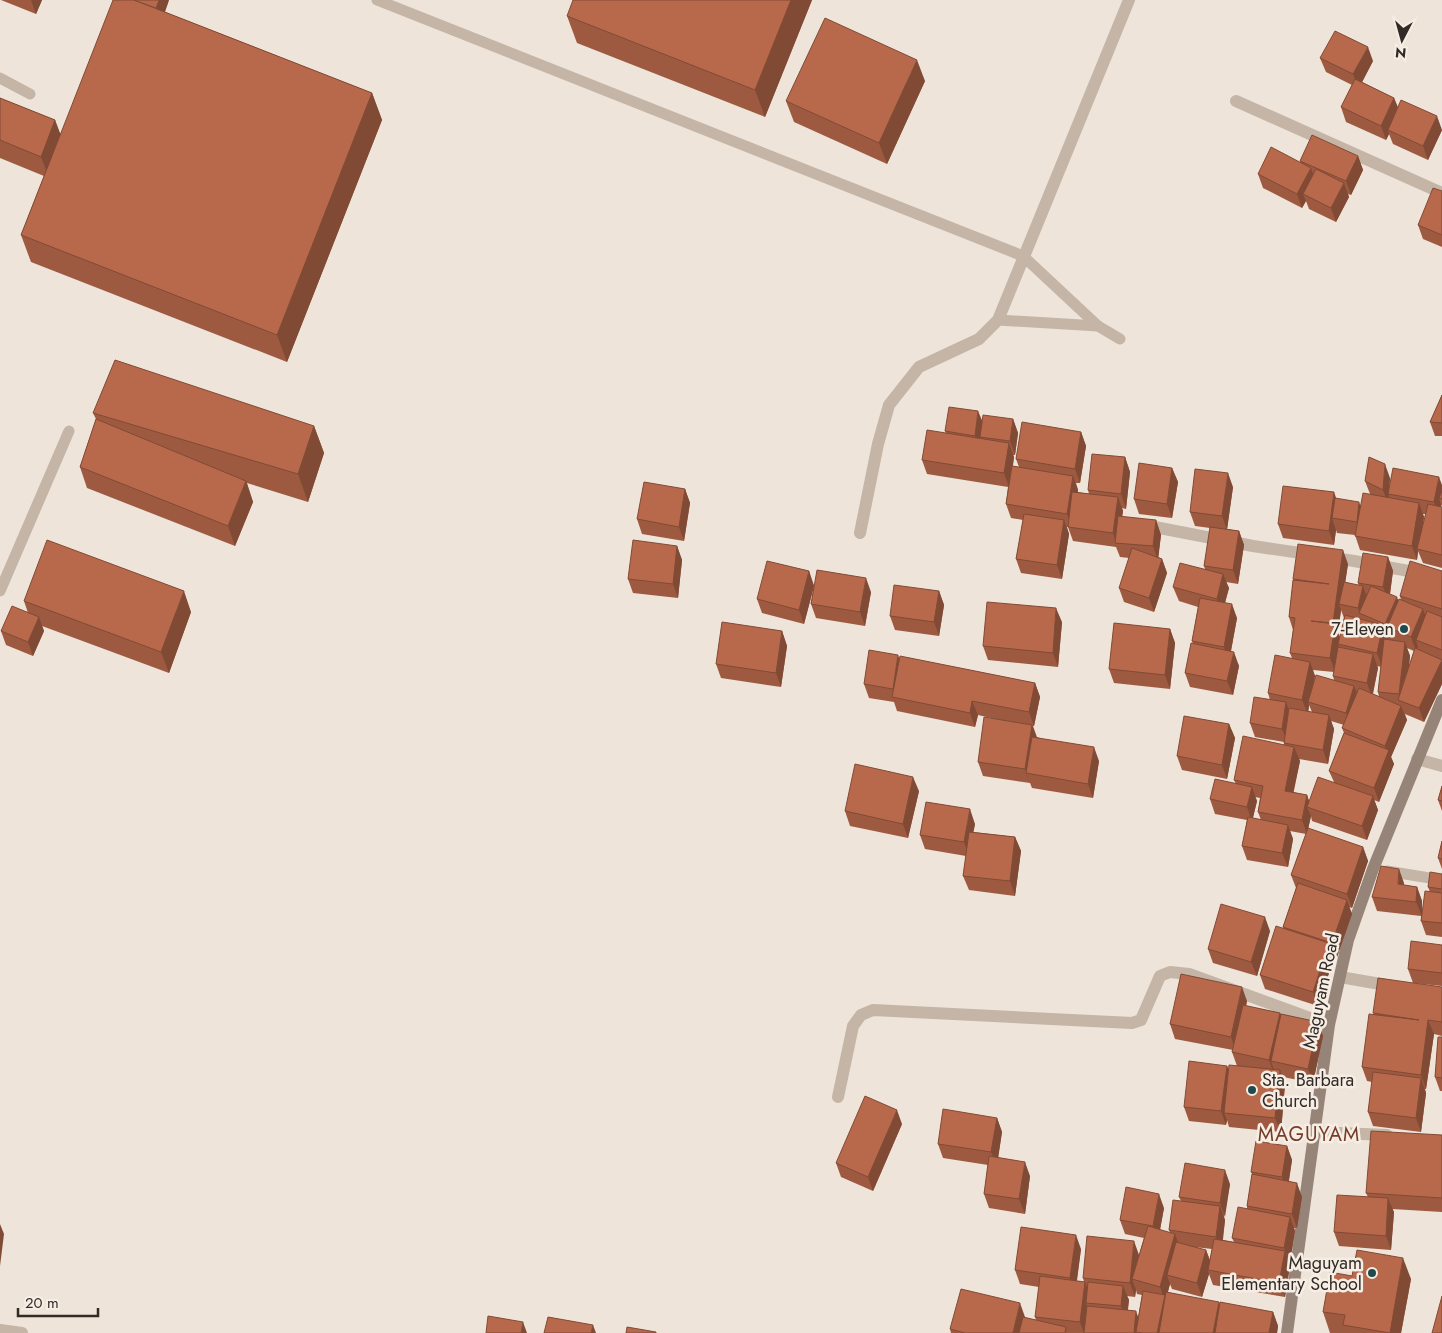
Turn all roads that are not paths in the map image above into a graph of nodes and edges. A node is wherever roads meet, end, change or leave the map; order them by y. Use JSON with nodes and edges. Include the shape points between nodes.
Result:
{"nodes":[{"id":1,"x":377,"y":0,"type":"edge"},
{"id":2,"x":1126,"y":1,"type":"edge"},
{"id":3,"x":0,"y":78,"type":"edge"},
{"id":4,"x":30,"y":94,"type":"dead end"},
{"id":5,"x":1236,"y":101,"type":"dead end"},
{"id":6,"x":1442,"y":193,"type":"edge"},
{"id":7,"x":1023,"y":256,"type":"junction"},
{"id":8,"x":998,"y":320,"type":"junction"},
{"id":9,"x":1098,"y":326,"type":"junction"},
{"id":10,"x":1120,"y":339,"type":"dead end"},
{"id":11,"x":69,"y":431,"type":"dead end"},
{"id":12,"x":1144,"y":525,"type":"edge"},
{"id":13,"x":860,"y":533,"type":"dead end"},
{"id":14,"x":1442,"y":577,"type":"edge"},
{"id":15,"x":0,"y":591,"type":"edge"},
{"id":16,"x":1442,"y":700,"type":"edge"},
{"id":17,"x":1417,"y":759,"type":"junction"},
{"id":18,"x":1442,"y":766,"type":"edge"},
{"id":19,"x":1373,"y":869,"type":"junction"},
{"id":20,"x":1442,"y":880,"type":"edge"},
{"id":21,"x":1340,"y":977,"type":"junction"},
{"id":22,"x":1405,"y":988,"type":"edge"},
{"id":23,"x":1329,"y":1025,"type":"junction"},
{"id":24,"x":838,"y":1097,"type":"dead end"},
{"id":25,"x":1314,"y":1132,"type":"junction"},
{"id":26,"x":1403,"y":1136,"type":"edge"},
{"id":27,"x":0,"y":1330,"type":"edge"},
{"id":28,"x":22,"y":1333,"type":"edge"},
{"id":29,"x":1287,"y":1333,"type":"edge"}],
"edges":[{"from":1,"to":7,"type":"lane"},
{"from":2,"to":7,"type":"street"},
{"from":3,"to":4,"type":"lane"},
{"from":5,"to":6,"type":"street"},
{"from":7,"to":8,"type":"street"},
{"from":7,"to":9,"type":"lane"},
{"from":8,"to":9,"type":"lane"},
{"from":8,"to":13,"type":"street","via":[[979,339],[919,367],[889,405]]},
{"from":9,"to":10,"type":"lane"},
{"from":11,"to":15,"type":"lane"},
{"from":12,"to":14,"type":"street"},
{"from":16,"to":17,"type":"main road","name":"Maguyam Road"},
{"from":17,"to":18,"type":"street"},
{"from":17,"to":19,"type":"main road","name":"Maguyam Road"},
{"from":19,"to":20,"type":"lane"},
{"from":19,"to":21,"type":"main road","name":"Maguyam Road","via":[[1348,940]]},
{"from":21,"to":22,"type":"street"},
{"from":21,"to":23,"type":"main road","name":"Maguyam Road"},
{"from":23,"to":24,"type":"street","via":[[1189,974],[1170,972],[1160,976],[1141,1020],[1132,1023],[873,1010],[861,1015],[853,1026]]},
{"from":23,"to":25,"type":"main road","name":"Maguyam Road"},
{"from":25,"to":26,"type":"street"},
{"from":25,"to":29,"type":"main road","name":"Maguyam Road"},
{"from":27,"to":28,"type":"street"}]}
